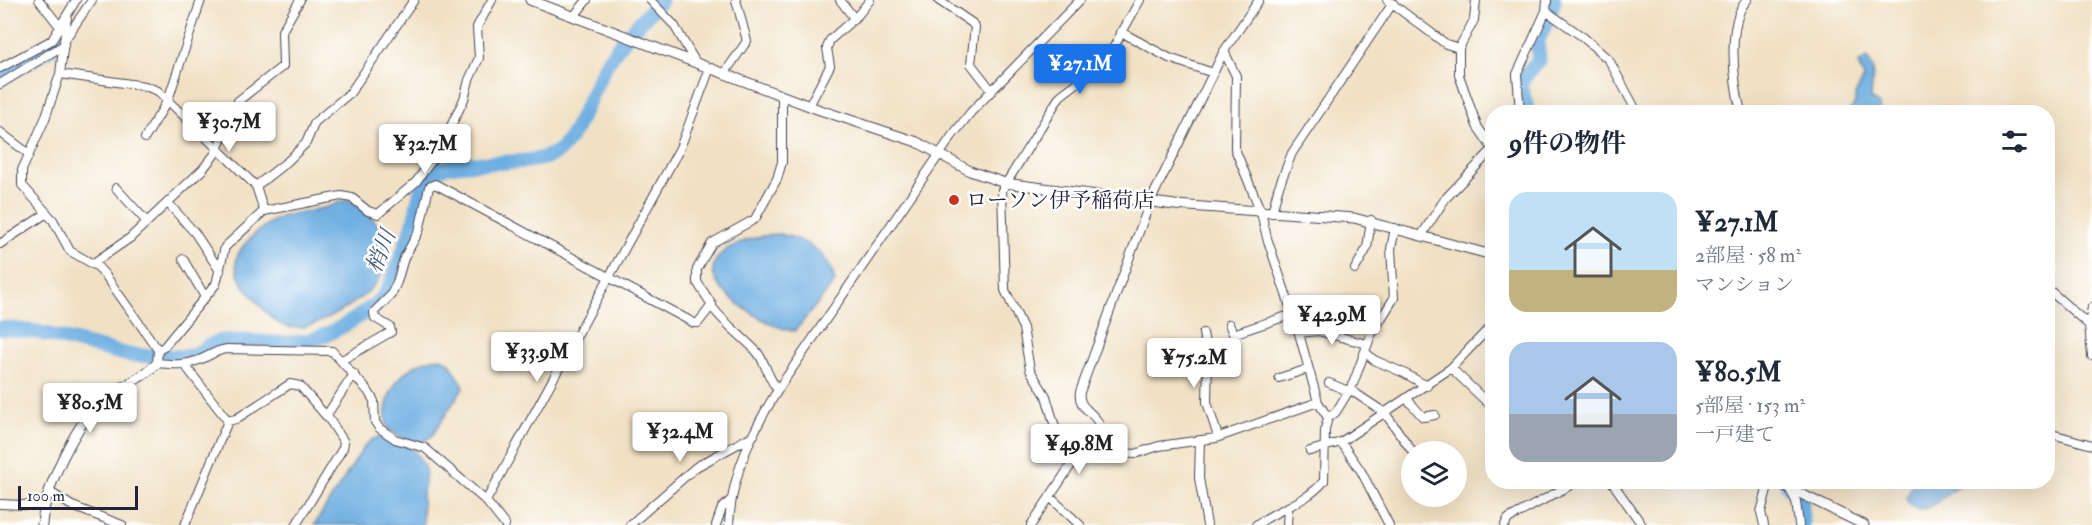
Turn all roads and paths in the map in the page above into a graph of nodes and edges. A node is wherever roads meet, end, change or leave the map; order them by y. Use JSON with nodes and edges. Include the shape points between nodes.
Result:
{"nodes":[{"id":1,"x":39,"y":0,"type":"edge"},
{"id":2,"x":76,"y":0,"type":"edge"},
{"id":3,"x":92,"y":0,"type":"edge"},
{"id":4,"x":201,"y":0,"type":"edge"},
{"id":5,"x":300,"y":0,"type":"edge"},
{"id":6,"x":414,"y":0,"type":"edge"},
{"id":7,"x":492,"y":0,"type":"edge"},
{"id":8,"x":530,"y":0,"type":"edge"},
{"id":9,"x":588,"y":0,"type":"edge"},
{"id":10,"x":736,"y":0,"type":"edge"},
{"id":11,"x":840,"y":0,"type":"edge"},
{"id":12,"x":870,"y":0,"type":"edge"},
{"id":13,"x":938,"y":0,"type":"edge"},
{"id":14,"x":1080,"y":0,"type":"edge"},
{"id":15,"x":1140,"y":0,"type":"edge"},
{"id":16,"x":1259,"y":0,"type":"edge"},
{"id":17,"x":1476,"y":0,"type":"edge"},
{"id":18,"x":1547,"y":0,"type":"edge"},
{"id":19,"x":1747,"y":0,"type":"edge"},
{"id":20,"x":653,"y":2,"type":"edge"},
{"id":21,"x":1390,"y":2,"type":"edge"},
{"id":22,"x":1546,"y":11,"type":"junction"},
{"id":23,"x":574,"y":16,"type":"junction"},
{"id":24,"x":67,"y":17,"type":"junction"},
{"id":25,"x":855,"y":18,"type":"junction"},
{"id":26,"x":61,"y":28,"type":"junction"},
{"id":27,"x":1121,"y":32,"type":"junction"},
{"id":28,"x":64,"y":42,"type":"junction"},
{"id":29,"x":1459,"y":48,"type":"junction"},
{"id":30,"x":1224,"y":51,"type":"junction"},
{"id":31,"x":696,"y":63,"type":"junction"},
{"id":32,"x":0,"y":68,"type":"edge"},
{"id":33,"x":710,"y":68,"type":"junction"},
{"id":34,"x":1213,"y":73,"type":"junction"},
{"id":35,"x":60,"y":74,"type":"junction"},
{"id":36,"x":724,"y":74,"type":"junction"},
{"id":37,"x":0,"y":84,"type":"edge"},
{"id":38,"x":992,"y":91,"type":"junction"},
{"id":39,"x":782,"y":96,"type":"junction"},
{"id":40,"x":168,"y":100,"type":"junction"},
{"id":41,"x":1519,"y":105,"type":"edge"},
{"id":42,"x":1633,"y":105,"type":"edge"},
{"id":43,"x":1740,"y":105,"type":"edge"},
{"id":44,"x":809,"y":106,"type":"junction"},
{"id":45,"x":0,"y":132,"type":"edge"},
{"id":46,"x":145,"y":138,"type":"dead end"},
{"id":47,"x":1485,"y":138,"type":"edge"},
{"id":48,"x":218,"y":147,"type":"junction"},
{"id":49,"x":939,"y":153,"type":"junction"},
{"id":50,"x":29,"y":154,"type":"junction"},
{"id":51,"x":1485,"y":156,"type":"edge"},
{"id":52,"x":1005,"y":183,"type":"junction"},
{"id":53,"x":256,"y":186,"type":"junction"},
{"id":54,"x":116,"y":188,"type":"dead end"},
{"id":55,"x":168,"y":202,"type":"junction"},
{"id":56,"x":1150,"y":202,"type":"junction"},
{"id":57,"x":264,"y":211,"type":"junction"},
{"id":58,"x":1261,"y":212,"type":"junction"},
{"id":59,"x":47,"y":213,"type":"junction"},
{"id":60,"x":1272,"y":213,"type":"junction"},
{"id":61,"x":1371,"y":220,"type":"junction"},
{"id":62,"x":147,"y":222,"type":"junction"},
{"id":63,"x":1395,"y":228,"type":"junction"},
{"id":64,"x":1421,"y":236,"type":"junction"},
{"id":65,"x":0,"y":244,"type":"edge"},
{"id":66,"x":1485,"y":253,"type":"edge"},
{"id":67,"x":183,"y":259,"type":"dead end"},
{"id":68,"x":92,"y":264,"type":"junction"},
{"id":69,"x":1355,"y":269,"type":"dead end"},
{"id":70,"x":220,"y":271,"type":"junction"},
{"id":71,"x":610,"y":277,"type":"junction"},
{"id":72,"x":2055,"y":296,"type":"edge"},
{"id":73,"x":205,"y":297,"type":"junction"},
{"id":74,"x":712,"y":307,"type":"junction"},
{"id":75,"x":2092,"y":307,"type":"edge"},
{"id":76,"x":1293,"y":314,"type":"junction"},
{"id":77,"x":1229,"y":324,"type":"dead end"},
{"id":78,"x":2089,"y":326,"type":"junction"},
{"id":79,"x":1485,"y":332,"type":"edge"},
{"id":80,"x":1203,"y":333,"type":"dead end"},
{"id":81,"x":1299,"y":333,"type":"junction"},
{"id":82,"x":1366,"y":348,"type":"junction"},
{"id":83,"x":158,"y":350,"type":"junction"},
{"id":84,"x":2092,"y":356,"type":"edge"},
{"id":85,"x":342,"y":360,"type":"junction"},
{"id":86,"x":158,"y":362,"type":"junction"},
{"id":87,"x":184,"y":364,"type":"junction"},
{"id":88,"x":1451,"y":368,"type":"junction"},
{"id":89,"x":1308,"y":369,"type":"junction"},
{"id":90,"x":354,"y":374,"type":"junction"},
{"id":91,"x":1279,"y":378,"type":"dead end"},
{"id":92,"x":1329,"y":383,"type":"dead end"},
{"id":93,"x":1427,"y":386,"type":"junction"},
{"id":94,"x":778,"y":390,"type":"junction"},
{"id":95,"x":1349,"y":390,"type":"junction"},
{"id":96,"x":1407,"y":399,"type":"junction"},
{"id":97,"x":1485,"y":400,"type":"edge"},
{"id":98,"x":1318,"y":402,"type":"junction"},
{"id":99,"x":1385,"y":414,"type":"junction"},
{"id":100,"x":1435,"y":415,"type":"dead end"},
{"id":101,"x":327,"y":416,"type":"junction"},
{"id":102,"x":1328,"y":418,"type":"junction"},
{"id":103,"x":228,"y":421,"type":"junction"},
{"id":104,"x":754,"y":435,"type":"junction"},
{"id":105,"x":2055,"y":435,"type":"edge"},
{"id":106,"x":1218,"y":437,"type":"junction"},
{"id":107,"x":1200,"y":440,"type":"junction"},
{"id":108,"x":1405,"y":441,"type":"edge"},
{"id":109,"x":1096,"y":442,"type":"junction"},
{"id":110,"x":1341,"y":442,"type":"junction"},
{"id":111,"x":1326,"y":445,"type":"junction"},
{"id":112,"x":2092,"y":445,"type":"edge"},
{"id":113,"x":1070,"y":448,"type":"junction"},
{"id":114,"x":1310,"y":451,"type":"dead end"},
{"id":115,"x":1564,"y":489,"type":"edge"},
{"id":116,"x":1617,"y":489,"type":"edge"},
{"id":117,"x":1767,"y":489,"type":"edge"},
{"id":118,"x":1790,"y":489,"type":"edge"},
{"id":119,"x":1791,"y":489,"type":"edge"},
{"id":120,"x":50,"y":492,"type":"junction"},
{"id":121,"x":1050,"y":497,"type":"junction"},
{"id":122,"x":732,"y":499,"type":"junction"},
{"id":123,"x":486,"y":501,"type":"junction"},
{"id":124,"x":0,"y":504,"type":"edge"},
{"id":125,"x":45,"y":506,"type":"junction"},
{"id":126,"x":1288,"y":509,"type":"junction"},
{"id":127,"x":42,"y":525,"type":"edge"},
{"id":128,"x":122,"y":525,"type":"edge"},
{"id":129,"x":185,"y":525,"type":"edge"},
{"id":130,"x":296,"y":525,"type":"edge"},
{"id":131,"x":505,"y":525,"type":"edge"},
{"id":132,"x":630,"y":525,"type":"edge"},
{"id":133,"x":716,"y":525,"type":"edge"},
{"id":134,"x":729,"y":525,"type":"edge"},
{"id":135,"x":1031,"y":525,"type":"edge"},
{"id":136,"x":1080,"y":525,"type":"edge"},
{"id":137,"x":1207,"y":525,"type":"edge"},
{"id":138,"x":1256,"y":525,"type":"edge"},
{"id":139,"x":1287,"y":525,"type":"edge"},
{"id":140,"x":1389,"y":525,"type":"edge"},
{"id":141,"x":1505,"y":525,"type":"edge"},
{"id":142,"x":1642,"y":525,"type":"edge"},
{"id":143,"x":1764,"y":525,"type":"edge"},
{"id":144,"x":1799,"y":525,"type":"edge"},
{"id":145,"x":1864,"y":525,"type":"edge"}],
"edges":[{"from":1,"to":26,"type":"street"},
{"from":2,"to":24,"type":"street"},
{"from":3,"to":28,"type":"street"},
{"from":4,"to":40,"type":"street"},
{"from":5,"to":48,"type":"street","via":[[282,31],[283,66],[238,101]]},
{"from":6,"to":53,"type":"street","via":[[350,93],[315,122],[306,143],[288,161]]},
{"from":7,"to":57,"type":"street","via":[[477,27],[479,58],[458,114],[440,149],[416,182],[386,210],[373,213],[352,198],[341,196]]},
{"from":8,"to":23,"type":"street"},
{"from":9,"to":23,"type":"street"},
{"from":10,"to":36,"type":"street","via":[[747,41]]},
{"from":11,"to":25,"type":"street"},
{"from":12,"to":25,"type":"street"},
{"from":13,"to":38,"type":"street","via":[[975,27],[970,64]]},
{"from":14,"to":38,"type":"street"},
{"from":15,"to":27,"type":"street"},
{"from":16,"to":30,"type":"street"},
{"from":17,"to":29,"type":"street","via":[[1474,20]]},
{"from":18,"to":22,"type":"street"},
{"from":19,"to":43,"type":"street","via":[[1737,16],[1734,39]]},
{"from":20,"to":31,"type":"street","via":[[674,24]]},
{"from":21,"to":29,"type":"street","via":[[1446,44]]},
{"from":21,"to":60,"type":"street","via":[[1292,153]]},
{"from":22,"to":41,"type":"street","via":[[1517,74]]},
{"from":22,"to":42,"type":"street","via":[[1609,60]]},
{"from":23,"to":31,"type":"street"},
{"from":24,"to":26,"type":"street"},
{"from":24,"to":28,"type":"street"},
{"from":25,"to":44,"type":"street","via":[[828,45],[830,66]]},
{"from":26,"to":32,"type":"street","via":[[52,40]]},
{"from":27,"to":34,"type":"street","via":[[1169,58]]},
{"from":27,"to":52,"type":"street","via":[[1106,61],[1060,96]]},
{"from":28,"to":35,"type":"street"},
{"from":28,"to":37,"type":"street"},
{"from":29,"to":47,"type":"street","via":[[1462,90]]},
{"from":30,"to":34,"type":"street"},
{"from":30,"to":58,"type":"street","via":[[1236,76],[1235,149]]},
{"from":31,"to":33,"type":"street"},
{"from":33,"to":36,"type":"street"},
{"from":33,"to":71,"type":"street","via":[[680,148]]},
{"from":34,"to":56,"type":"street"},
{"from":35,"to":40,"type":"street","via":[[145,86]]},
{"from":35,"to":50,"type":"street"},
{"from":36,"to":39,"type":"street"},
{"from":38,"to":49,"type":"street"},
{"from":39,"to":44,"type":"street"},
{"from":39,"to":74,"type":"street","via":[[782,162],[777,179],[755,219],[712,243],[697,269],[697,282]]},
{"from":40,"to":46,"type":"street"},
{"from":40,"to":48,"type":"street"},
{"from":44,"to":49,"type":"street"},
{"from":45,"to":50,"type":"street"},
{"from":48,"to":53,"type":"street"},
{"from":48,"to":55,"type":"street","via":[[210,162]]},
{"from":49,"to":52,"type":"street","via":[[970,171]]},
{"from":49,"to":94,"type":"street"},
{"from":50,"to":59,"type":"street","via":[[22,170],[22,185]]},
{"from":51,"to":64,"type":"street","via":[[1445,199]]},
{"from":52,"to":56,"type":"street"},
{"from":52,"to":113,"type":"street","via":[[1001,197],[1005,290],[1023,328],[1030,370],[1046,396],[1054,427]]},
{"from":53,"to":57,"type":"street"},
{"from":54,"to":62,"type":"street"},
{"from":55,"to":62,"type":"street"},
{"from":55,"to":70,"type":"street"},
{"from":56,"to":58,"type":"street"},
{"from":56,"to":109,"type":"street","via":[[1080,392],[1082,403],[1100,424]]},
{"from":57,"to":70,"type":"street","via":[[225,247]]},
{"from":58,"to":60,"type":"street"},
{"from":58,"to":76,"type":"street"},
{"from":59,"to":65,"type":"street"},
{"from":59,"to":68,"type":"street","via":[[70,251]]},
{"from":60,"to":61,"type":"street"},
{"from":61,"to":63,"type":"street"},
{"from":61,"to":69,"type":"street","via":[[1367,248]]},
{"from":62,"to":68,"type":"street"},
{"from":63,"to":64,"type":"street"},
{"from":63,"to":82,"type":"street","via":[[1391,249],[1394,298]]},
{"from":64,"to":66,"type":"street"},
{"from":67,"to":73,"type":"street"},
{"from":68,"to":83,"type":"street","via":[[106,276]]},
{"from":70,"to":73,"type":"street","via":[[216,284]]},
{"from":71,"to":74,"type":"street","via":[[693,323],[698,323]]},
{"from":71,"to":85,"type":"street","via":[[435,184],[429,187],[419,231],[404,258],[397,282],[374,312],[375,318],[390,327],[391,332]]},
{"from":71,"to":123,"type":"street"},
{"from":72,"to":78,"type":"street"},
{"from":73,"to":83,"type":"street"},
{"from":74,"to":94,"type":"street","via":[[756,351]]},
{"from":75,"to":78,"type":"street"},
{"from":76,"to":77,"type":"street","via":[[1233,334]]},
{"from":76,"to":81,"type":"street"},
{"from":78,"to":84,"type":"street"},
{"from":79,"to":88,"type":"street"},
{"from":80,"to":106,"type":"street","via":[[1208,360],[1207,402]]},
{"from":81,"to":82,"type":"street","via":[[1318,331]]},
{"from":81,"to":89,"type":"street"},
{"from":82,"to":93,"type":"street","via":[[1374,360]]},
{"from":82,"to":95,"type":"street"},
{"from":83,"to":86,"type":"street"},
{"from":85,"to":87,"type":"street","via":[[332,351],[317,349],[227,349]]},
{"from":85,"to":90,"type":"street"},
{"from":86,"to":87,"type":"street"},
{"from":86,"to":120,"type":"street","via":[[88,414],[68,446]]},
{"from":87,"to":103,"type":"street"},
{"from":88,"to":93,"type":"street"},
{"from":88,"to":97,"type":"street"},
{"from":89,"to":91,"type":"street"},
{"from":89,"to":98,"type":"street"},
{"from":90,"to":101,"type":"street"},
{"from":90,"to":123,"type":"street","via":[[374,401],[379,428],[395,439],[425,448]]},
{"from":92,"to":95,"type":"street"},
{"from":93,"to":96,"type":"street"},
{"from":94,"to":104,"type":"street"},
{"from":95,"to":99,"type":"street"},
{"from":95,"to":102,"type":"street"},
{"from":96,"to":99,"type":"street"},
{"from":96,"to":100,"type":"street","via":[[1423,417]]},
{"from":98,"to":102,"type":"street"},
{"from":98,"to":106,"type":"street"},
{"from":99,"to":108,"type":"street"},
{"from":99,"to":110,"type":"street"},
{"from":101,"to":103,"type":"street","via":[[300,386],[290,384]]},
{"from":101,"to":130,"type":"street","via":[[344,442],[343,448]]},
{"from":102,"to":111,"type":"street"},
{"from":103,"to":129,"type":"street"},
{"from":104,"to":122,"type":"street","via":[[742,460]]},
{"from":104,"to":132,"type":"street","via":[[696,466]]},
{"from":105,"to":112,"type":"street"},
{"from":106,"to":107,"type":"street"},
{"from":107,"to":109,"type":"street","via":[[1135,454],[1115,452]]},
{"from":107,"to":137,"type":"street","via":[[1199,478]]},
{"from":109,"to":113,"type":"street"},
{"from":110,"to":111,"type":"street"},
{"from":110,"to":140,"type":"street"},
{"from":111,"to":114,"type":"street"},
{"from":111,"to":126,"type":"street","via":[[1324,481]]},
{"from":113,"to":121,"type":"street","via":[[1071,465]]},
{"from":115,"to":141,"type":"street","via":[[1508,519]]},
{"from":116,"to":142,"type":"street"},
{"from":117,"to":143,"type":"street","via":[[1761,518]]},
{"from":118,"to":144,"type":"street","via":[[1796,501]]},
{"from":119,"to":145,"type":"street"},
{"from":120,"to":125,"type":"street"},
{"from":120,"to":128,"type":"street","via":[[72,506]]},
{"from":121,"to":135,"type":"street"},
{"from":121,"to":136,"type":"street"},
{"from":122,"to":133,"type":"street","via":[[722,508]]},
{"from":122,"to":134,"type":"street"},
{"from":123,"to":131,"type":"street"},
{"from":124,"to":125,"type":"street"},
{"from":125,"to":127,"type":"street"},
{"from":126,"to":138,"type":"street","via":[[1280,509]]},
{"from":126,"to":139,"type":"street"}]}
